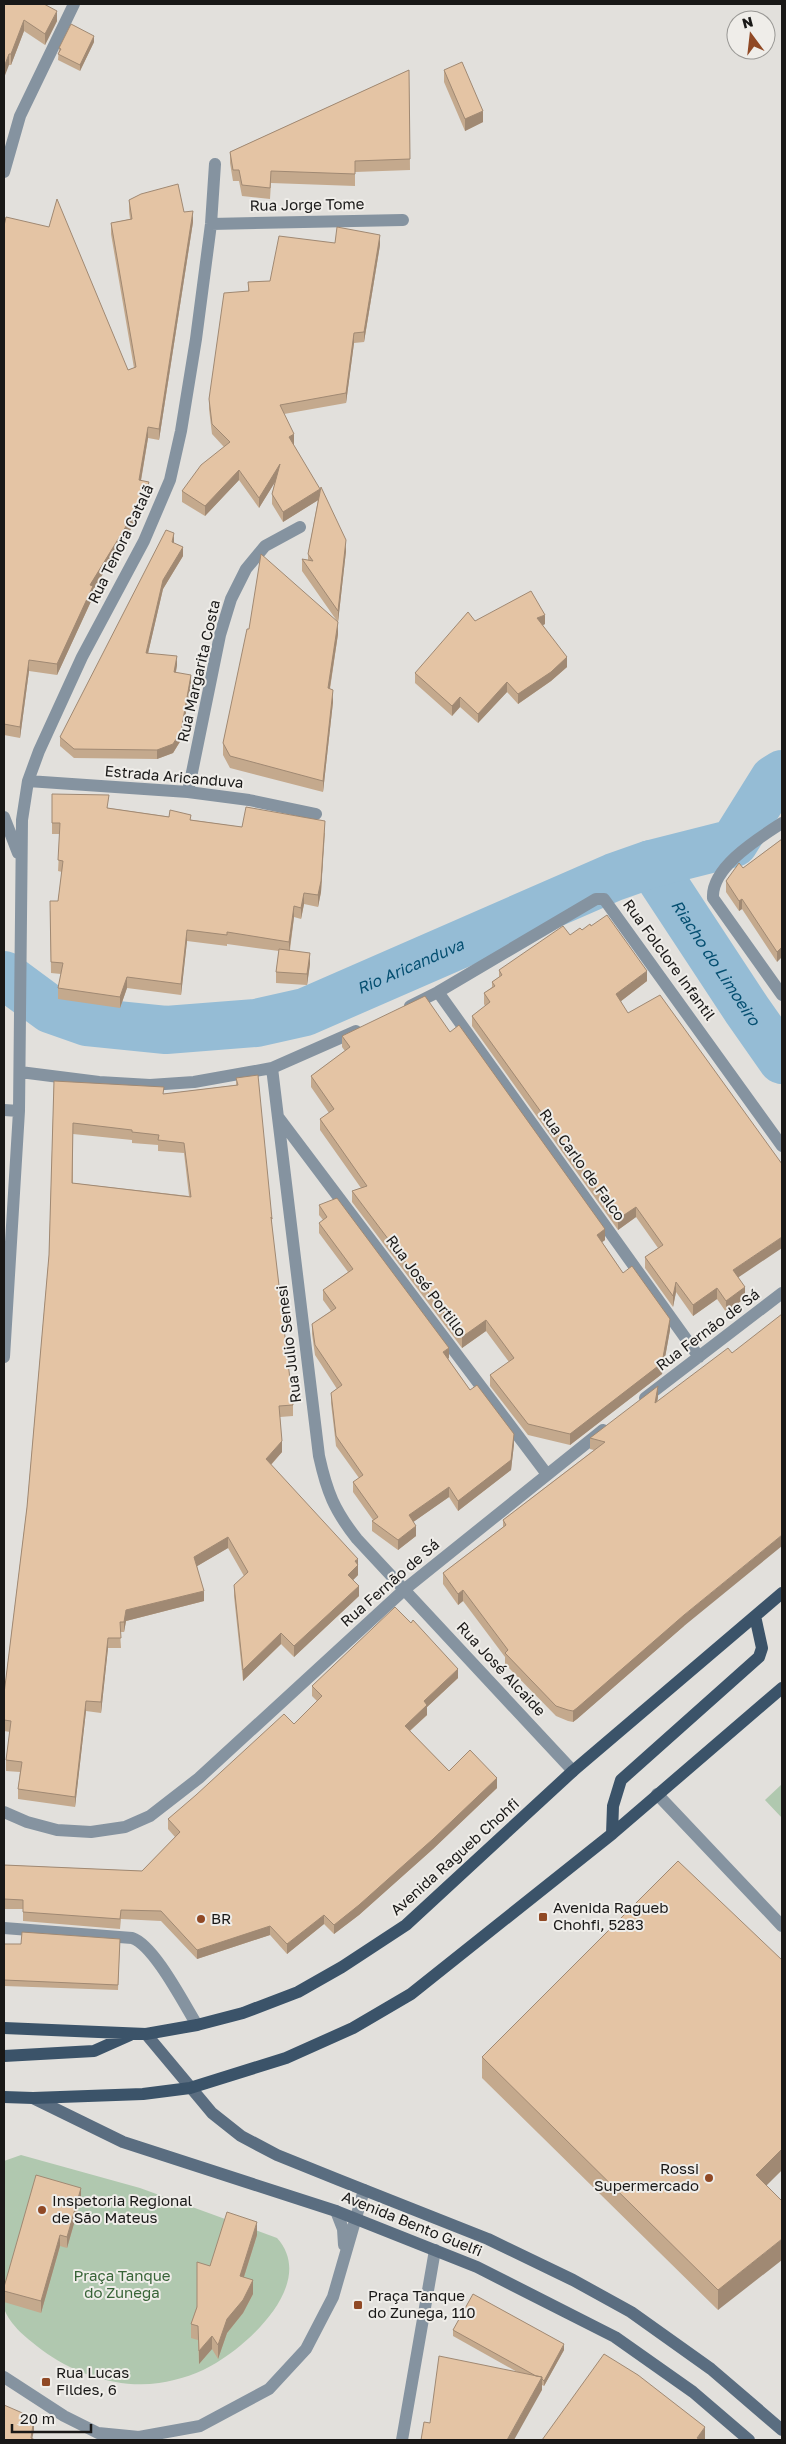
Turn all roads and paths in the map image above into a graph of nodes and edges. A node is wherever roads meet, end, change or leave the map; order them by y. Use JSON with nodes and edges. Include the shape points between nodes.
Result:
{"nodes":[{"id":1,"x":74,"y":4,"type":"edge"},
{"id":2,"x":215,"y":164,"type":"dead end"},
{"id":3,"x":4,"y":172,"type":"edge"},
{"id":4,"x":403,"y":220,"type":"dead end"},
{"id":5,"x":211,"y":224,"type":"junction"},
{"id":6,"x":300,"y":527,"type":"dead end"},
{"id":7,"x":28,"y":781,"type":"junction"},
{"id":8,"x":188,"y":792,"type":"junction"},
{"id":9,"x":316,"y":814,"type":"dead end"},
{"id":10,"x":4,"y":816,"type":"edge"},
{"id":11,"x":782,"y":823,"type":"edge"},
{"id":12,"x":22,"y":865,"type":"junction"},
{"id":13,"x":438,"y":992,"type":"junction"},
{"id":14,"x":782,"y":995,"type":"edge"},
{"id":15,"x":399,"y":1011,"type":"edge"},
{"id":16,"x":366,"y":1027,"type":"edge"},
{"id":17,"x":272,"y":1068,"type":"junction"},
{"id":18,"x":20,"y":1072,"type":"junction"},
{"id":19,"x":4,"y":1110,"type":"edge"},
{"id":20,"x":19,"y":1111,"type":"junction"},
{"id":21,"x":279,"y":1117,"type":"junction"},
{"id":22,"x":782,"y":1146,"type":"edge"},
{"id":23,"x":782,"y":1293,"type":"edge"},
{"id":24,"x":5,"y":1336,"type":"edge"},
{"id":25,"x":4,"y":1357,"type":"edge"},
{"id":26,"x":699,"y":1357,"type":"junction"},
{"id":27,"x":638,"y":1403,"type":"edge"},
{"id":28,"x":615,"y":1421,"type":"edge"},
{"id":29,"x":546,"y":1473,"type":"junction"},
{"id":30,"x":405,"y":1589,"type":"junction"},
{"id":31,"x":782,"y":1593,"type":"edge"},
{"id":32,"x":755,"y":1616,"type":"junction"},
{"id":33,"x":782,"y":1688,"type":"edge"},
{"id":34,"x":573,"y":1771,"type":"junction"},
{"id":35,"x":657,"y":1794,"type":"junction"},
{"id":36,"x":4,"y":1812,"type":"edge"},
{"id":37,"x":612,"y":1834,"type":"junction"},
{"id":38,"x":782,"y":1926,"type":"edge"},
{"id":39,"x":4,"y":1928,"type":"edge"},
{"id":40,"x":197,"y":2026,"type":"junction"},
{"id":41,"x":4,"y":2028,"type":"edge"},
{"id":42,"x":132,"y":2034,"type":"junction"},
{"id":43,"x":146,"y":2034,"type":"junction"},
{"id":44,"x":4,"y":2056,"type":"edge"},
{"id":45,"x":190,"y":2088,"type":"junction"},
{"id":46,"x":4,"y":2097,"type":"edge"},
{"id":47,"x":33,"y":2098,"type":"junction"},
{"id":48,"x":364,"y":2190,"type":"junction"},
{"id":49,"x":336,"y":2210,"type":"junction"},
{"id":50,"x":355,"y":2218,"type":"junction"},
{"id":51,"x":435,"y":2250,"type":"junction"},
{"id":52,"x":346,"y":2252,"type":"junction"},
{"id":53,"x":4,"y":2377,"type":"edge"},
{"id":54,"x":782,"y":2430,"type":"edge"},
{"id":55,"x":139,"y":2439,"type":"edge"},
{"id":56,"x":402,"y":2440,"type":"edge"},
{"id":57,"x":749,"y":2440,"type":"edge"}],
"edges":[{"from":1,"to":3,"type":"street","via":[[20,116]]},
{"from":2,"to":5,"type":"street","name":"Rua Tenora Catalã"},
{"from":4,"to":5,"type":"street","name":"Rua Jorge Tome"},
{"from":5,"to":7,"type":"street","name":"Rua Tenora Catalã","via":[[184,413],[170,480],[144,541],[59,706]]},
{"from":6,"to":8,"type":"street","name":"Rua Margarita Costa","via":[[265,546],[246,569],[231,599],[220,635]]},
{"from":7,"to":8,"type":"street","name":"Estrada Aricanduva"},
{"from":7,"to":12,"type":"street","name":"Rua Tenora Catalã","via":[[22,820]]},
{"from":8,"to":9,"type":"street","name":"Estrada Aricanduva"},
{"from":10,"to":12,"type":"street"},
{"from":11,"to":14,"type":"street","via":[[736,857],[712,888],[713,898]]},
{"from":12,"to":18,"type":"street","name":"Rua Tenora Catalã"},
{"from":13,"to":15,"type":"street"},
{"from":13,"to":22,"type":"street","name":"Rua Folclore Infantil","via":[[596,899],[604,899]]},
{"from":13,"to":26,"type":"street","name":"Rua Carlo de Falco"},
{"from":16,"to":17,"type":"street"},
{"from":17,"to":18,"type":"street","via":[[194,1082],[150,1084],[99,1082]]},
{"from":17,"to":21,"type":"street","name":"Rua Julio Senesi"},
{"from":18,"to":20,"type":"street","name":"Rua Tenora Catalã"},
{"from":19,"to":20,"type":"street"},
{"from":20,"to":24,"type":"street","name":"Rua Tenora Catalã"},
{"from":21,"to":29,"type":"street","name":"Rua José Portillo"},
{"from":21,"to":30,"type":"street","name":"Rua Julio Senesi","via":[[319,1456],[326,1487],[338,1515]]},
{"from":23,"to":26,"type":"street","name":"Rua Fernão de Sá"},
{"from":24,"to":25,"type":"street","name":"Rua Tenora Catalã"},
{"from":26,"to":27,"type":"street","name":"Rua Fernão de Sá"},
{"from":28,"to":29,"type":"street","name":"Rua Fernão de Sá"},
{"from":29,"to":30,"type":"street","name":"Rua Fernão de Sá"},
{"from":30,"to":34,"type":"street","name":"Rua José Alcaide"},
{"from":30,"to":36,"type":"street","name":"Rua Fernão de Sá","via":[[199,1778],[150,1816],[125,1827],[91,1832],[57,1830]]},
{"from":31,"to":32,"type":"main road","name":"Avenida Ragueb Chohfi"},
{"from":32,"to":34,"type":"main road","name":"Avenida Ragueb Chohfi"},
{"from":32,"to":37,"type":"main road","via":[[762,1648],[759,1657],[621,1780],[613,1806]]},
{"from":33,"to":35,"type":"main road"},
{"from":34,"to":40,"type":"main road","name":"Avenida Ragueb Chohfi","via":[[406,1925],[298,1992],[244,2013]]},
{"from":35,"to":37,"type":"main road"},
{"from":35,"to":38,"type":"street"},
{"from":37,"to":45,"type":"main road","via":[[411,1994],[353,2028],[286,2058]]},
{"from":39,"to":40,"type":"street","via":[[141,1941],[152,1953]]},
{"from":40,"to":43,"type":"main road","name":"Avenida Ragueb Chohfi"},
{"from":41,"to":42,"type":"main road","name":"Avenida Ragueb Chohfi"},
{"from":42,"to":43,"type":"main road","name":"Avenida Ragueb Chohfi"},
{"from":42,"to":44,"type":"main road","via":[[94,2051]]},
{"from":43,"to":45,"type":"main road","name":"Avenida Bento Guelfi"},
{"from":45,"to":47,"type":"main road","via":[[143,2094]]},
{"from":45,"to":48,"type":"main road","name":"Avenida Bento Guelfi","via":[[212,2113],[241,2136],[277,2155]]},
{"from":46,"to":47,"type":"main road"},
{"from":47,"to":49,"type":"main road","name":"Avenida Bento Guelfi","via":[[123,2142]]},
{"from":48,"to":50,"type":"street"},
{"from":48,"to":54,"type":"main road","name":"Avenida Bento Guelfi","via":[[517,2252],[631,2312],[711,2369]]},
{"from":49,"to":50,"type":"main road","name":"Avenida Bento Guelfi"},
{"from":49,"to":52,"type":"street"},
{"from":50,"to":51,"type":"main road","name":"Avenida Bento Guelfi"},
{"from":50,"to":52,"type":"street"},
{"from":51,"to":56,"type":"street"},
{"from":51,"to":57,"type":"main road","name":"Avenida Bento Guelfi","via":[[477,2267],[615,2336],[693,2392]]},
{"from":52,"to":55,"type":"street","via":[[333,2297],[306,2349],[269,2389],[200,2426]]},
{"from":53,"to":55,"type":"street","via":[[64,2416],[98,2433]]}]}
